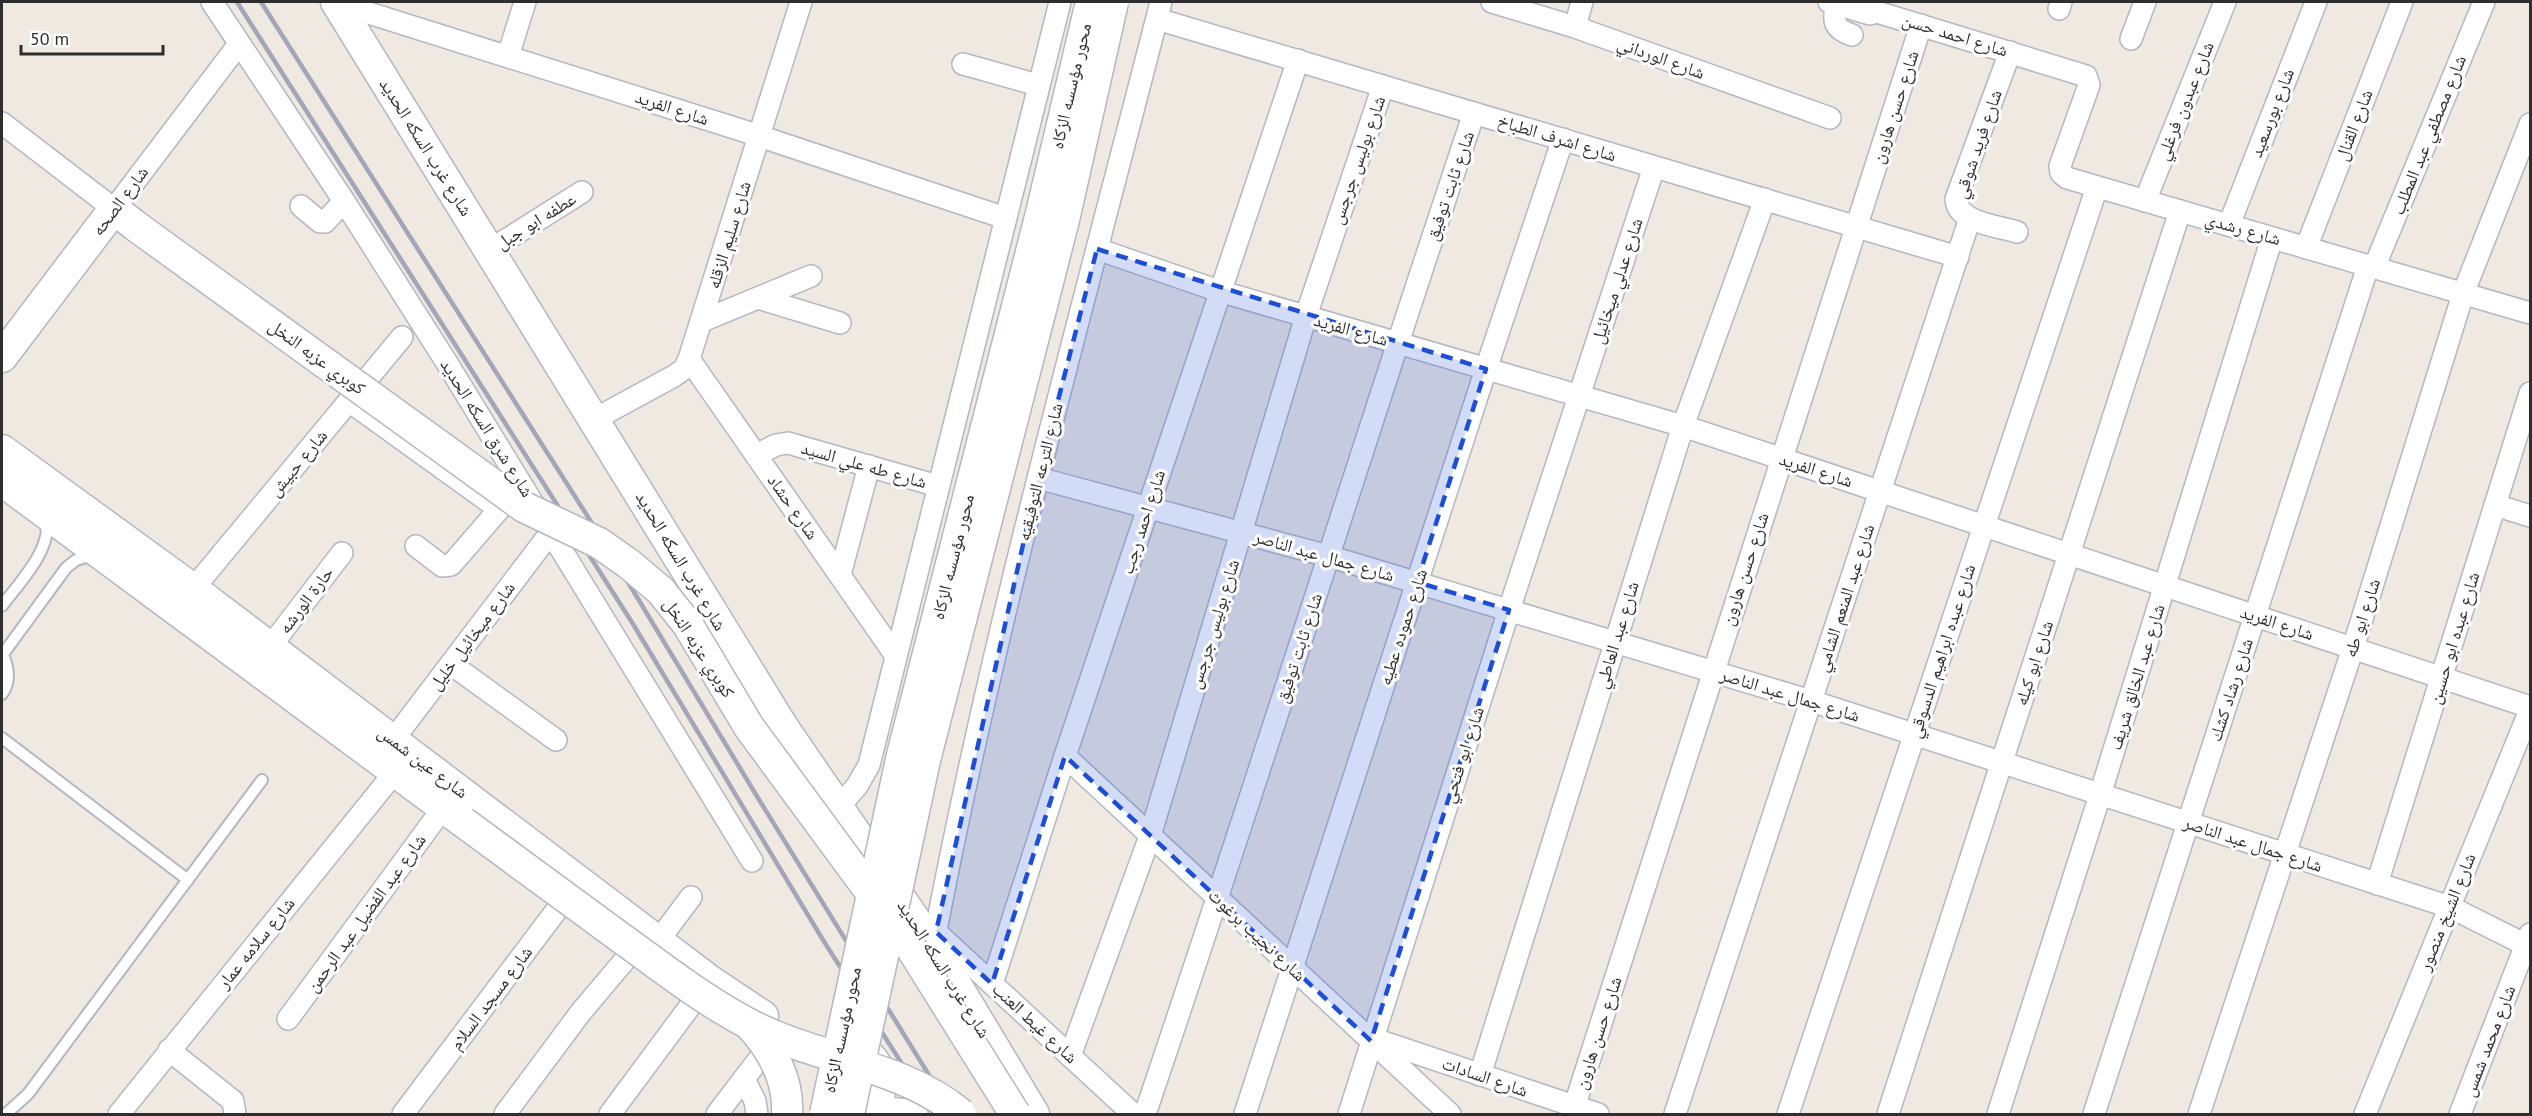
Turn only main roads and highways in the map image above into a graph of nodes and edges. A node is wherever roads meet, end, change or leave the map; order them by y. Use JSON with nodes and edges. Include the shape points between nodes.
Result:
{"nodes":[{"id":1,"x":337,"y":2,"type":"edge"},
{"id":2,"x":1090,"y":2,"type":"edge"},
{"id":3,"x":1113,"y":2,"type":"edge"},
{"id":4,"x":125,"y":218,"type":"joint"},
{"id":5,"x":2,"y":357,"type":"edge"},
{"id":6,"x":2,"y":450,"type":"edge"},
{"id":7,"x":2,"y":482,"type":"edge"},
{"id":8,"x":646,"y":945,"type":"junction"},
{"id":9,"x":749,"y":1024,"type":"junction"},
{"id":10,"x":877,"y":1111,"type":"edge"},
{"id":11,"x":787,"y":1114,"type":"edge"},
{"id":12,"x":825,"y":1114,"type":"edge"},
{"id":13,"x":849,"y":1114,"type":"edge"},
{"id":14,"x":962,"y":1114,"type":"edge"},
{"id":15,"x":1015,"y":1114,"type":"edge"},
{"id":16,"x":1034,"y":1114,"type":"edge"}],
"edges":[{"from":1,"to":16,"type":"main road","name":"شارع غرب السكه الحديد","via":[[783,728],[837,809],[934,939]]},
{"from":2,"to":12,"type":"main road","name":"محور مؤسسه الزكاه","bridge":true,"via":[[1041,213],[899,766]]},
{"from":3,"to":13,"type":"main road","name":"محور مؤسسه الزكاه","bridge":true,"via":[[1064,220],[925,760]]},
{"from":4,"to":5,"type":"main road","name":"شارع الصحه"},
{"from":4,"to":15,"type":"main road","name":"كوبري عزبه النخل","bridge":true,"via":[[524,507],[598,543],[662,591],[688,625],[748,727],[908,944]]},
{"from":6,"to":8,"type":"main road","name":"شارع عين شمس","via":[[579,881]]},
{"from":7,"to":8,"type":"main road","name":"شارع عين شمس","bridge":true,"via":[[453,815]]},
{"from":8,"to":9,"type":"main road","bridge":true,"via":[[695,992]]},
{"from":8,"to":10,"type":"main road","name":"شارع عين شمس","via":[[709,980],[757,1013],[871,1057],[882,1079]]},
{"from":9,"to":11,"type":"main road","bridge":true,"via":[[762,1038],[780,1072]]},
{"from":9,"to":14,"type":"main road","bridge":true,"via":[[918,1086]]}]}
